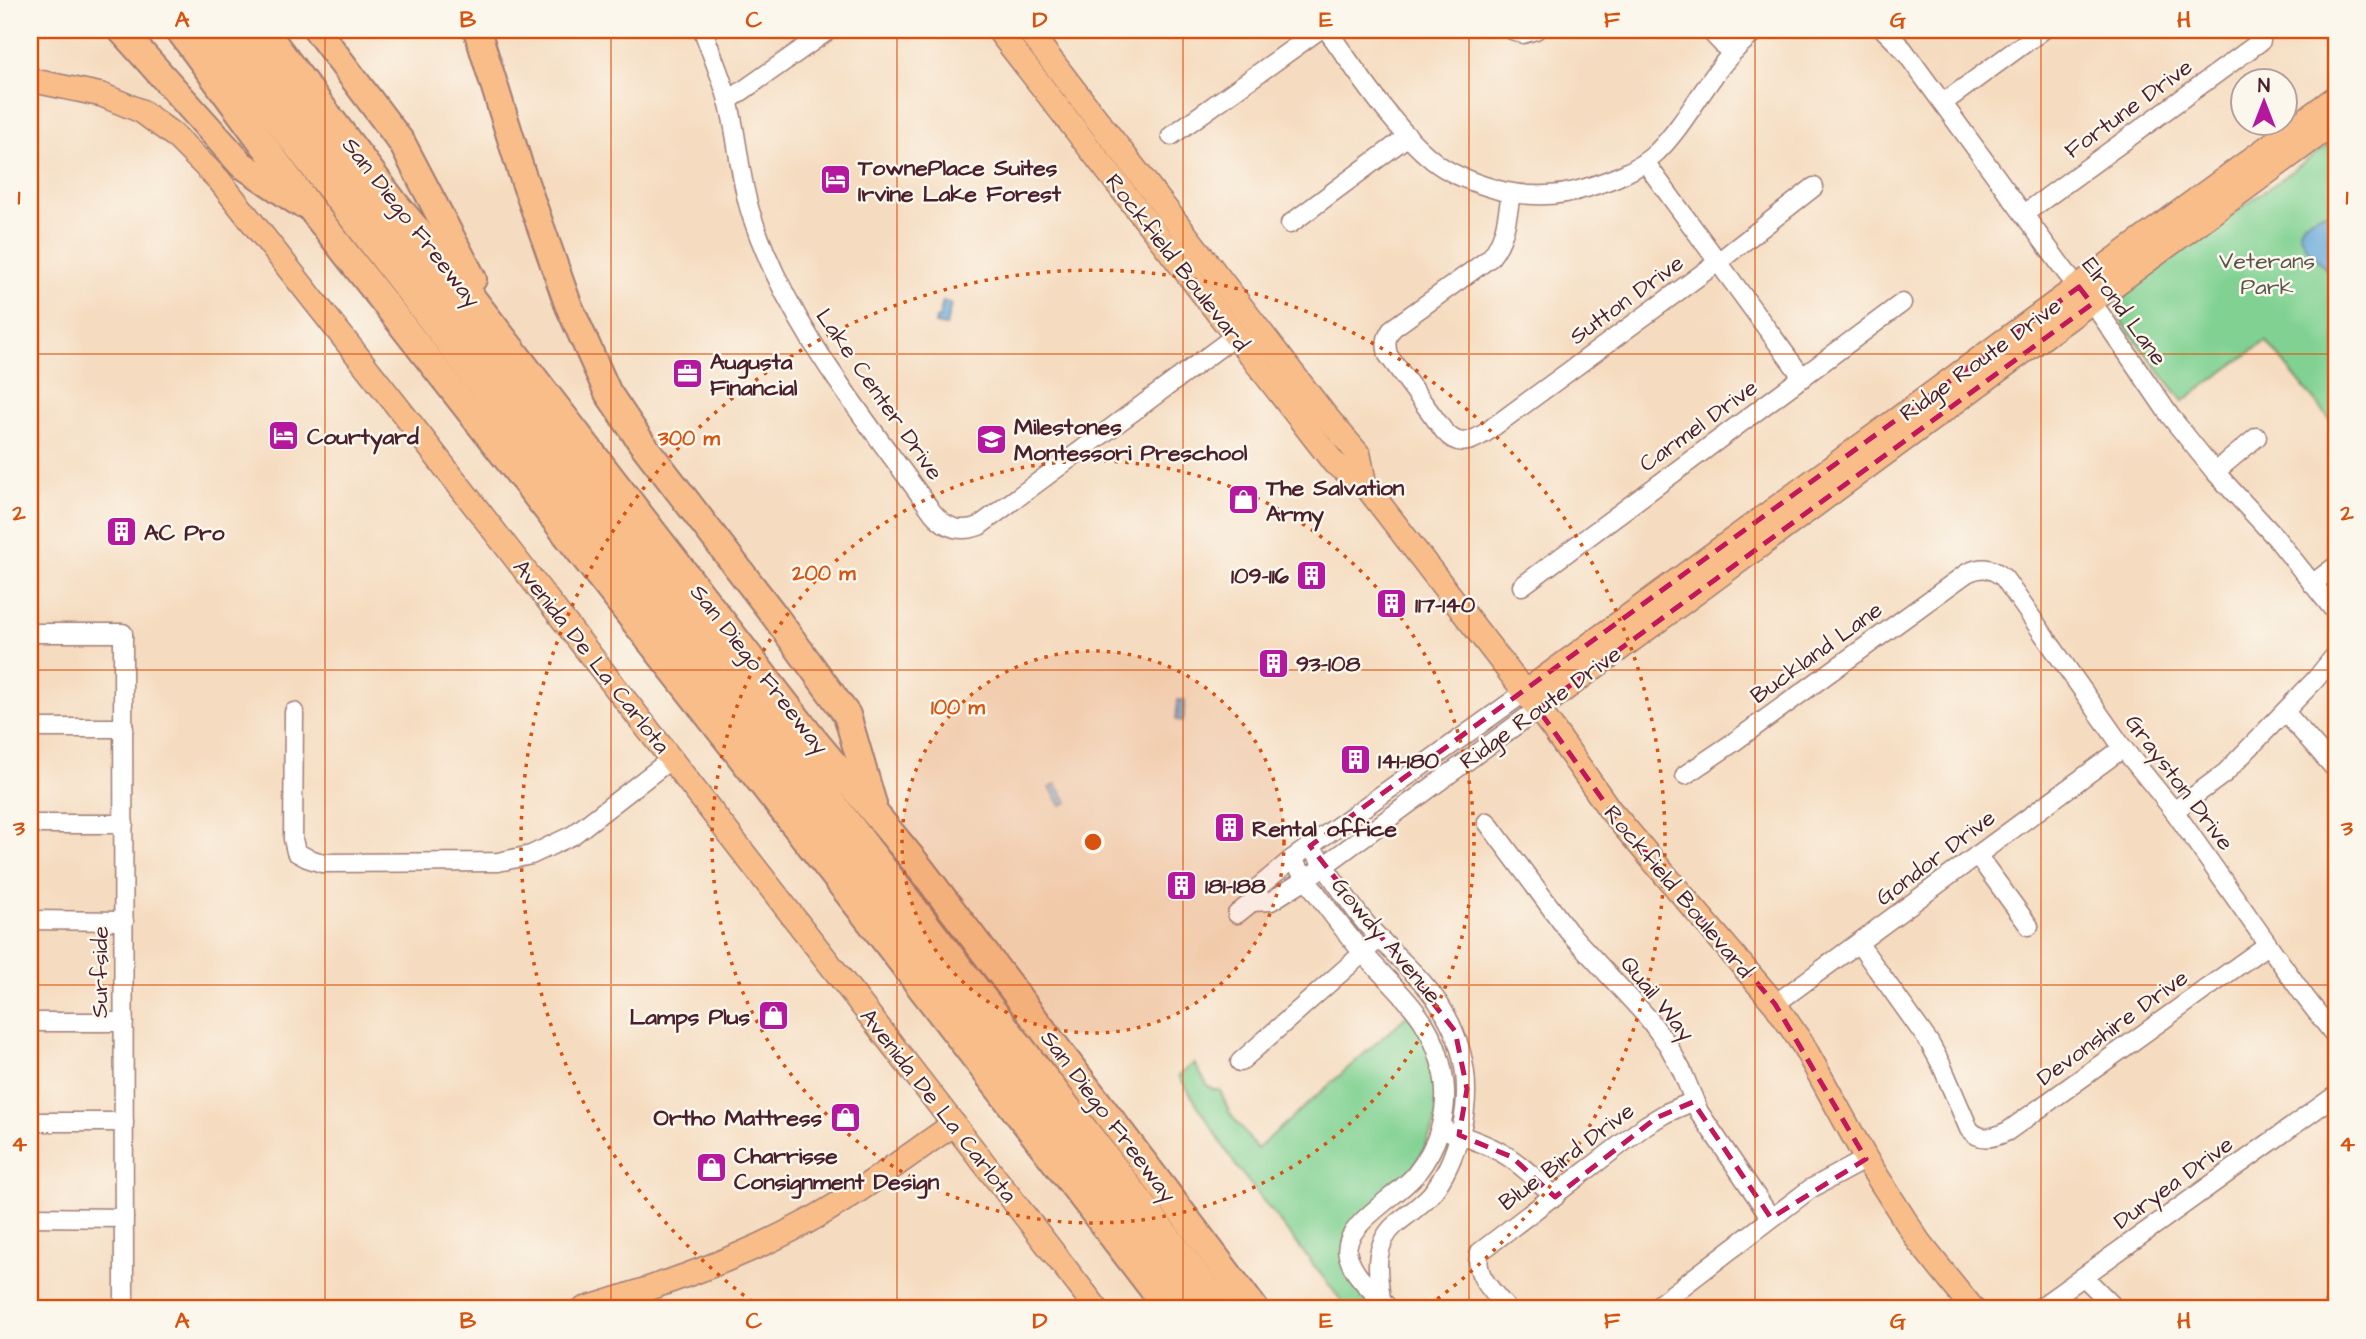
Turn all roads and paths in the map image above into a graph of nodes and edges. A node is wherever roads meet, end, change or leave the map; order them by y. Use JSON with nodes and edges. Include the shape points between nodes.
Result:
{"nodes":[{"id":1,"x":121,"y":30,"type":"edge"},
{"id":2,"x":179,"y":30,"type":"edge"},
{"id":3,"x":208,"y":30,"type":"edge"},
{"id":4,"x":233,"y":30,"type":"edge"},
{"id":5,"x":264,"y":30,"type":"edge"},
{"id":6,"x":317,"y":30,"type":"edge"},
{"id":7,"x":477,"y":30,"type":"edge"},
{"id":8,"x":703,"y":30,"type":"edge"},
{"id":9,"x":829,"y":30,"type":"edge"},
{"id":10,"x":998,"y":30,"type":"edge"},
{"id":11,"x":1028,"y":30,"type":"edge"},
{"id":12,"x":1319,"y":30,"type":"edge"},
{"id":13,"x":1327,"y":30,"type":"edge"},
{"id":14,"x":1709,"y":30,"type":"edge"},
{"id":15,"x":1758,"y":30,"type":"edge"},
{"id":16,"x":1884,"y":30,"type":"edge"},
{"id":17,"x":2043,"y":30,"type":"edge"},
{"id":18,"x":2261,"y":41,"type":"dead end"},
{"id":19,"x":1731,"y":53,"type":"junction"},
{"id":20,"x":30,"y":80,"type":"edge"},
{"id":21,"x":2336,"y":97,"type":"edge"},
{"id":22,"x":728,"y":101,"type":"junction"},
{"id":23,"x":1943,"y":103,"type":"junction"},
{"id":24,"x":2336,"y":122,"type":"edge"},
{"id":25,"x":1408,"y":135,"type":"junction"},
{"id":26,"x":1171,"y":136,"type":"dead end"},
{"id":27,"x":1645,"y":162,"type":"junction"},
{"id":28,"x":1814,"y":187,"type":"dead end"},
{"id":29,"x":1511,"y":193,"type":"junction"},
{"id":30,"x":314,"y":213,"type":"junction"},
{"id":31,"x":2024,"y":214,"type":"junction"},
{"id":32,"x":1290,"y":224,"type":"dead end"},
{"id":33,"x":1718,"y":262,"type":"junction"},
{"id":34,"x":2085,"y":295,"type":"junction"},
{"id":35,"x":1902,"y":303,"type":"dead end"},
{"id":36,"x":1235,"y":336,"type":"junction"},
{"id":37,"x":1265,"y":336,"type":"junction"},
{"id":38,"x":502,"y":337,"type":"junction"},
{"id":39,"x":1803,"y":378,"type":"junction"},
{"id":40,"x":2257,"y":438,"type":"dead end"},
{"id":41,"x":2215,"y":472,"type":"junction"},
{"id":42,"x":1365,"y":485,"type":"junction"},
{"id":43,"x":2336,"y":566,"type":"edge"},
{"id":44,"x":1977,"y":569,"type":"joint"},
{"id":45,"x":2312,"y":583,"type":"junction"},
{"id":46,"x":1521,"y":586,"type":"dead end"},
{"id":47,"x":2336,"y":613,"type":"edge"},
{"id":48,"x":30,"y":633,"type":"edge"},
{"id":49,"x":2336,"y":654,"type":"edge"},
{"id":50,"x":1532,"y":700,"type":"junction"},
{"id":51,"x":294,"y":712,"type":"dead end"},
{"id":52,"x":2285,"y":712,"type":"junction"},
{"id":53,"x":30,"y":728,"type":"edge"},
{"id":54,"x":124,"y":728,"type":"junction"},
{"id":55,"x":2123,"y":748,"type":"junction"},
{"id":56,"x":671,"y":758,"type":"junction"},
{"id":57,"x":2336,"y":770,"type":"edge"},
{"id":58,"x":1685,"y":775,"type":"dead end"},
{"id":59,"x":2174,"y":811,"type":"junction"},
{"id":60,"x":876,"y":812,"type":"junction"},
{"id":61,"x":1487,"y":822,"type":"dead end"},
{"id":62,"x":30,"y":824,"type":"edge"},
{"id":63,"x":124,"y":824,"type":"junction"},
{"id":64,"x":1310,"y":846,"type":"junction"},
{"id":65,"x":1978,"y":855,"type":"junction"},
{"id":66,"x":1292,"y":859,"type":"junction"},
{"id":67,"x":1324,"y":865,"type":"junction"},
{"id":68,"x":1306,"y":879,"type":"junction"},
{"id":69,"x":1252,"y":902,"type":"junction"},
{"id":70,"x":1237,"y":914,"type":"dead end"},
{"id":71,"x":30,"y":920,"type":"edge"},
{"id":72,"x":124,"y":921,"type":"junction"},
{"id":73,"x":2029,"y":926,"type":"dead end"},
{"id":74,"x":1380,"y":937,"type":"junction"},
{"id":75,"x":1859,"y":944,"type":"junction"},
{"id":76,"x":2267,"y":945,"type":"junction"},
{"id":77,"x":1363,"y":953,"type":"junction"},
{"id":78,"x":1775,"y":1004,"type":"junction"},
{"id":79,"x":30,"y":1021,"type":"edge"},
{"id":80,"x":124,"y":1022,"type":"junction"},
{"id":81,"x":2336,"y":1037,"type":"edge"},
{"id":82,"x":1240,"y":1062,"type":"dead end"},
{"id":83,"x":2336,"y":1095,"type":"edge"},
{"id":84,"x":1694,"y":1101,"type":"junction"},
{"id":85,"x":30,"y":1122,"type":"edge"},
{"id":86,"x":124,"y":1122,"type":"junction"},
{"id":87,"x":954,"y":1124,"type":"junction"},
{"id":88,"x":1440,"y":1129,"type":"junction"},
{"id":89,"x":1460,"y":1135,"type":"junction"},
{"id":90,"x":1866,"y":1159,"type":"junction"},
{"id":91,"x":1555,"y":1197,"type":"junction"},
{"id":92,"x":30,"y":1217,"type":"edge"},
{"id":93,"x":124,"y":1218,"type":"junction"},
{"id":94,"x":1771,"y":1218,"type":"junction"},
{"id":95,"x":2084,"y":1277,"type":"junction"},
{"id":96,"x":1385,"y":1304,"type":"edge"},
{"id":97,"x":121,"y":1309,"type":"edge"},
{"id":98,"x":584,"y":1309,"type":"edge"},
{"id":99,"x":1097,"y":1309,"type":"edge"},
{"id":100,"x":1168,"y":1309,"type":"edge"},
{"id":101,"x":1193,"y":1309,"type":"edge"},
{"id":102,"x":1223,"y":1309,"type":"edge"},
{"id":103,"x":1255,"y":1309,"type":"edge"},
{"id":104,"x":1507,"y":1309,"type":"edge"},
{"id":105,"x":1653,"y":1309,"type":"edge"},
{"id":106,"x":1973,"y":1309,"type":"edge"},
{"id":107,"x":2038,"y":1309,"type":"edge"},
{"id":108,"x":2116,"y":1309,"type":"edge"}],
"edges":[{"from":1,"to":30,"type":"highway","via":[[241,164]]},
{"from":2,"to":30,"type":"highway"},
{"from":3,"to":101,"type":"highway"},
{"from":4,"to":102,"type":"highway"},
{"from":5,"to":38,"type":"highway","name":"San Diego Freeway"},
{"from":6,"to":38,"type":"highway","via":[[402,143]]},
{"from":7,"to":60,"type":"highway","via":[[568,304],[608,393],[847,715]]},
{"from":8,"to":22,"type":"street","name":"Lake Center Drive"},
{"from":9,"to":22,"type":"street"},
{"from":10,"to":36,"type":"main road","name":"Rockfield Boulevard"},
{"from":11,"to":37,"type":"main road","name":"Rockfield Boulevard"},
{"from":12,"to":26,"type":"street"},
{"from":13,"to":25,"type":"street"},
{"from":14,"to":19,"type":"street"},
{"from":15,"to":19,"type":"street"},
{"from":16,"to":23,"type":"street","name":"Elrond Lane"},
{"from":17,"to":23,"type":"street"},
{"from":18,"to":31,"type":"street","name":"Fortune Drive"},
{"from":19,"to":27,"type":"street"},
{"from":20,"to":56,"type":"main road","name":"Avenida De La Carlota","via":[[102,94],[141,111],[175,136],[219,180]]},
{"from":21,"to":34,"type":"main road","name":"Ridge Route Drive"},
{"from":22,"to":36,"type":"street","name":"Lake Center Drive","via":[[751,214],[779,282],[818,353],[944,524],[961,530],[979,526]]},
{"from":23,"to":31,"type":"street","name":"Elrond Lane"},
{"from":24,"to":34,"type":"main road","name":"Ridge Route Drive"},
{"from":25,"to":29,"type":"street","via":[[1454,174]]},
{"from":25,"to":32,"type":"street"},
{"from":27,"to":29,"type":"street","via":[[1606,182],[1562,195]]},
{"from":27,"to":33,"type":"street"},
{"from":28,"to":33,"type":"street","name":"Sutton Drive"},
{"from":29,"to":33,"type":"street","name":"Sutton Drive","via":[[1504,236],[1496,251],[1393,328],[1385,344],[1392,361],[1444,430],[1462,444],[1474,441]]},
{"from":30,"to":100,"type":"highway"},
{"from":31,"to":34,"type":"street","name":"Elrond Lane"},
{"from":33,"to":39,"type":"street"},
{"from":34,"to":41,"type":"street","name":"Elrond Lane"},
{"from":34,"to":50,"type":"main road","name":"Ridge Route Drive"},
{"from":35,"to":39,"type":"street","name":"Carmel Drive"},
{"from":36,"to":37,"type":"main road"},
{"from":36,"to":42,"type":"main road","name":"Rockfield Boulevard","via":[[1334,463]]},
{"from":37,"to":42,"type":"main road","name":"Rockfield Boulevard","via":[[1359,455]]},
{"from":38,"to":60,"type":"highway","name":"San Diego Freeway","via":[[810,735]]},
{"from":39,"to":46,"type":"street","name":"Carmel Drive"},
{"from":40,"to":41,"type":"street"},
{"from":41,"to":45,"type":"street","name":"Elrond Lane"},
{"from":42,"to":50,"type":"main road","name":"Rockfield Boulevard"},
{"from":43,"to":45,"type":"street"},
{"from":44,"to":55,"type":"street","name":"Grayston Drive","via":[[1987,568],[2004,578]]},
{"from":44,"to":58,"type":"street","name":"Buckland Lane"},
{"from":45,"to":47,"type":"street","name":"Elrond Lane"},
{"from":48,"to":54,"type":"street","name":"Surfside","via":[[123,633]]},
{"from":49,"to":52,"type":"street"},
{"from":50,"to":64,"type":"street","name":"Ridge Route Drive"},
{"from":50,"to":67,"type":"street","name":"Ridge Route Drive"},
{"from":50,"to":78,"type":"main road","name":"Rockfield Boulevard","via":[[1609,810]]},
{"from":51,"to":56,"type":"street","via":[[293,839],[296,852],[322,863],[489,862],[531,855],[573,835]]},
{"from":52,"to":57,"type":"street"},
{"from":52,"to":59,"type":"street","via":[[2225,773]]},
{"from":53,"to":54,"type":"street"},
{"from":54,"to":63,"type":"street","name":"Surfside"},
{"from":55,"to":59,"type":"street","name":"Grayston Drive"},
{"from":55,"to":65,"type":"street","name":"Gondor Drive"},
{"from":56,"to":87,"type":"main road","name":"Avenida De La Carlota"},
{"from":59,"to":76,"type":"street","name":"Grayston Drive"},
{"from":60,"to":103,"type":"highway","name":"San Diego Freeway"},
{"from":61,"to":84,"type":"street","name":"Quail Way","via":[[1568,930],[1648,1018],[1668,1045]]},
{"from":62,"to":63,"type":"street"},
{"from":63,"to":72,"type":"street","name":"Surfside"},
{"from":64,"to":66,"type":"street","name":"Ridge Route Drive"},
{"from":64,"to":67,"type":"street","name":"Gowdy Avenue"},
{"from":65,"to":73,"type":"street"},
{"from":65,"to":75,"type":"street","name":"Gondor Drive"},
{"from":66,"to":68,"type":"street","name":"Gowdy Avenue"},
{"from":66,"to":69,"type":"street","name":"Ridge Route Drive","via":[[1259,886]]},
{"from":67,"to":68,"type":"street","name":"Ridge Route Drive"},
{"from":67,"to":74,"type":"street","name":"Gowdy Avenue"},
{"from":68,"to":69,"type":"street","name":"Ridge Route Drive","via":[[1271,901]]},
{"from":68,"to":77,"type":"street","name":"Gowdy Avenue"},
{"from":69,"to":70,"type":"street"},
{"from":71,"to":72,"type":"street"},
{"from":72,"to":80,"type":"street","name":"Surfside"},
{"from":74,"to":77,"type":"street"},
{"from":74,"to":89,"type":"street","name":"Gowdy Avenue","via":[[1423,983],[1455,1031],[1467,1089]]},
{"from":75,"to":76,"type":"street","name":"Devonshire Drive","via":[[1929,1042],[1969,1129],[1980,1138],[2008,1131]]},
{"from":75,"to":78,"type":"street","name":"Gondor Drive"},
{"from":76,"to":81,"type":"street","name":"Grayston Drive"},
{"from":77,"to":82,"type":"street"},
{"from":77,"to":88,"type":"street","name":"Gowdy Avenue","via":[[1419,1013],[1439,1053],[1445,1083]]},
{"from":78,"to":90,"type":"main road","name":"Rockfield Boulevard","via":[[1804,1045]]},
{"from":79,"to":80,"type":"street"},
{"from":80,"to":86,"type":"street","name":"Surfside"},
{"from":83,"to":95,"type":"street","name":"Duryea Drive"},
{"from":84,"to":91,"type":"street","name":"Blue Bird Drive","via":[[1656,1118]]},
{"from":84,"to":94,"type":"street","name":"Quail Way"},
{"from":85,"to":86,"type":"street"},
{"from":86,"to":93,"type":"street","name":"Surfside"},
{"from":87,"to":98,"type":"main road","via":[[805,1223],[670,1282]]},
{"from":87,"to":99,"type":"main road","name":"Avenida De La Carlota"},
{"from":88,"to":89,"type":"street"},
{"from":88,"to":96,"type":"street","name":"Gowdy Avenue","via":[[1416,1174],[1357,1226],[1346,1242],[1357,1276]]},
{"from":89,"to":91,"type":"street","via":[[1512,1157]]},
{"from":89,"to":96,"type":"street","name":"Gowdy Avenue","via":[[1447,1171],[1431,1194],[1384,1240],[1377,1269]]},
{"from":90,"to":94,"type":"street","via":[[1810,1189]]},
{"from":90,"to":106,"type":"main road","name":"Rockfield Boulevard","via":[[1919,1242]]},
{"from":91,"to":104,"type":"street","name":"Blue Bird Drive","via":[[1480,1252],[1478,1270]]},
{"from":92,"to":93,"type":"street"},
{"from":93,"to":97,"type":"street","name":"Surfside"},
{"from":94,"to":105,"type":"street"},
{"from":95,"to":107,"type":"street","name":"Duryea Drive"},
{"from":95,"to":108,"type":"street"}]}
